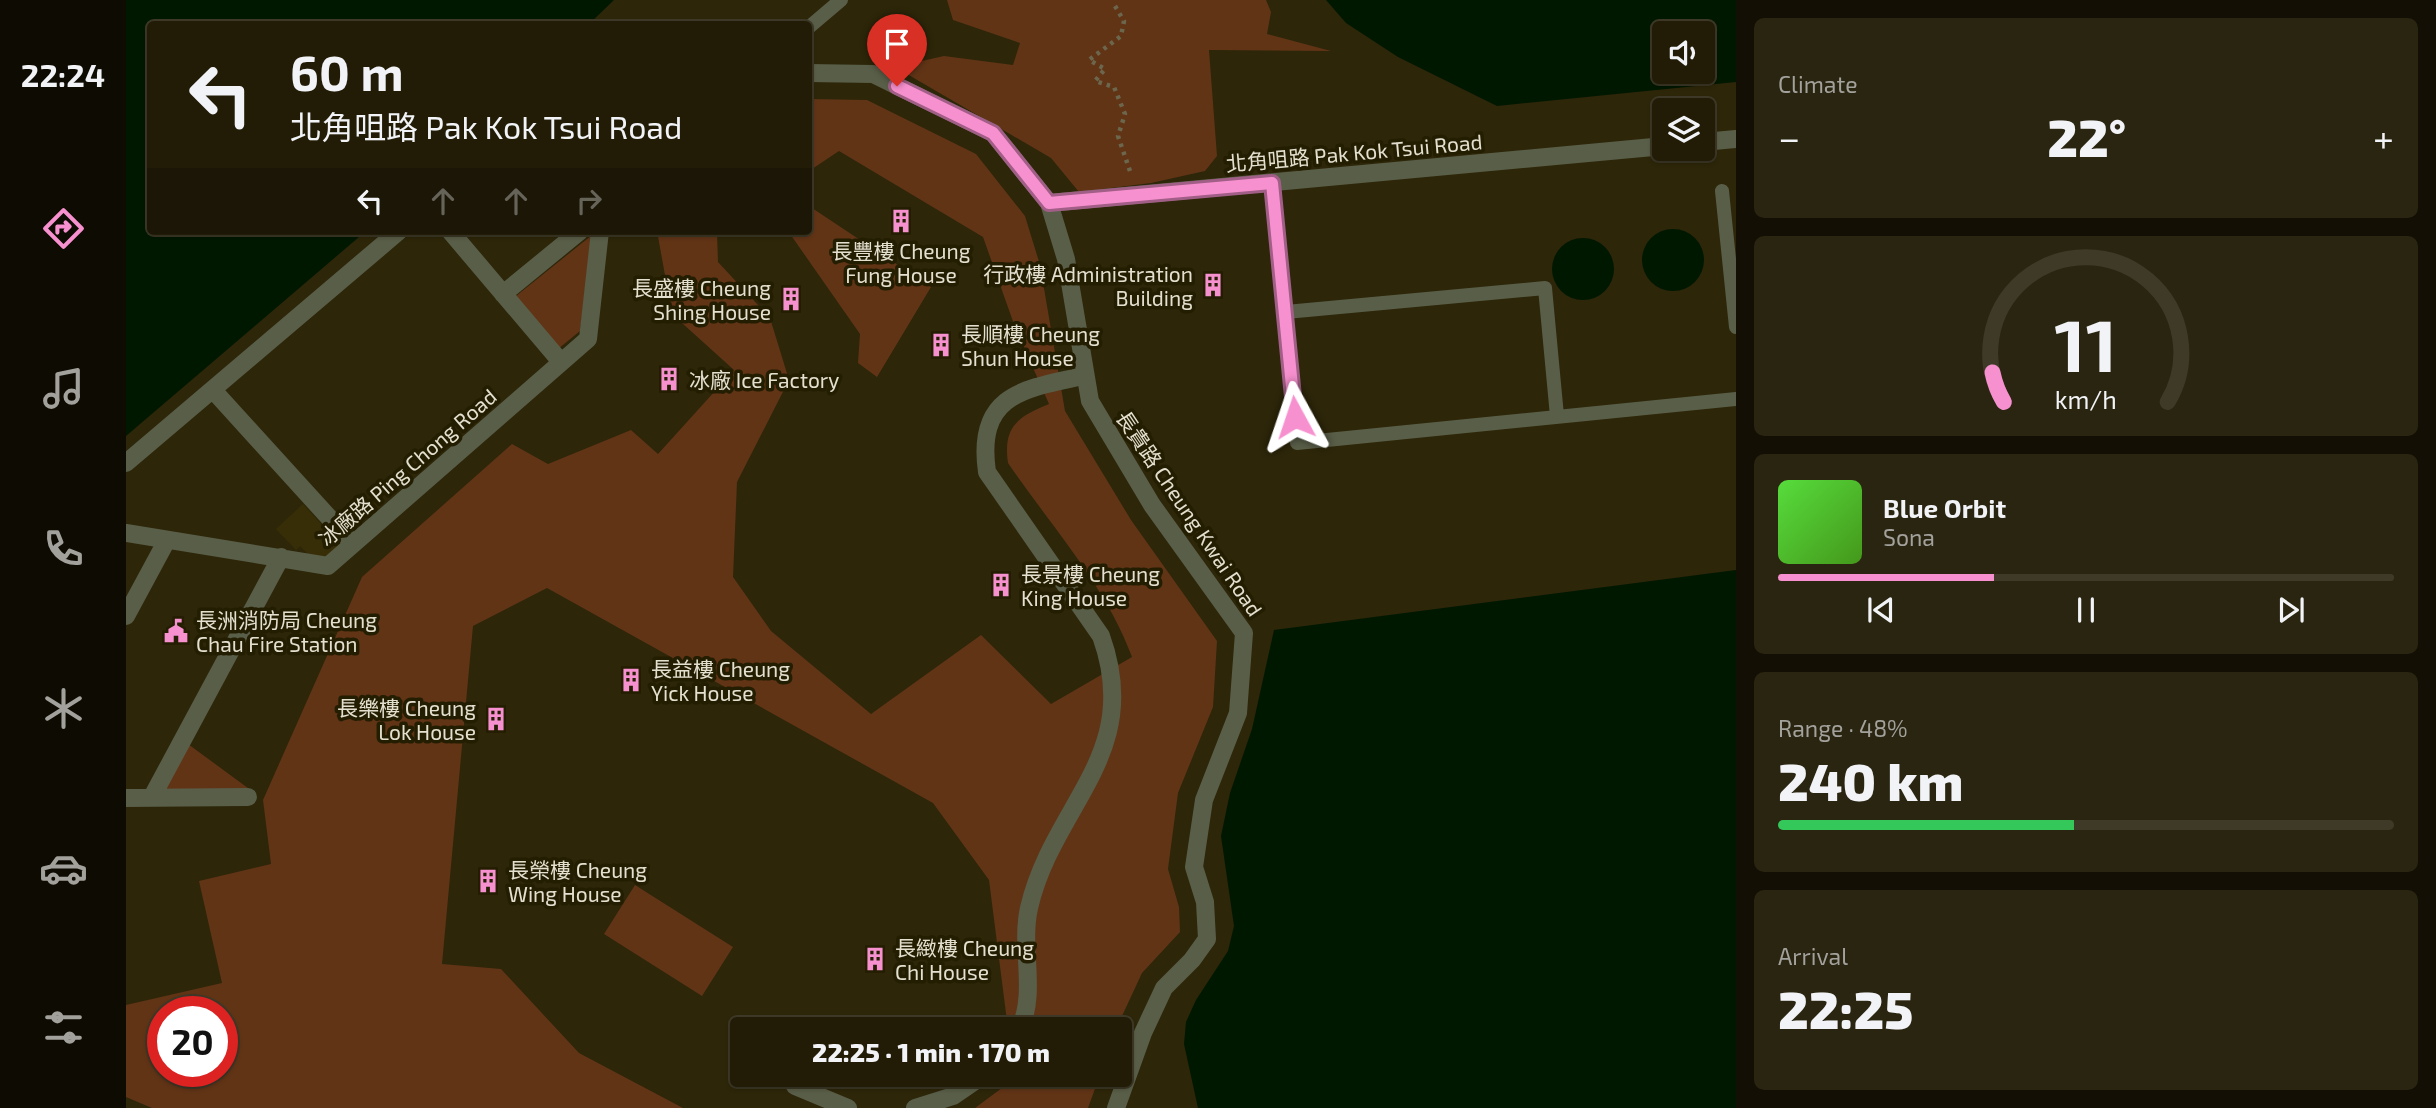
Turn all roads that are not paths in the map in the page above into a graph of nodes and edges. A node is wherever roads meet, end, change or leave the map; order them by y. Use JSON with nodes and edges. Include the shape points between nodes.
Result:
{"nodes":[{"id":1,"x":841,"y":0,"type":"edge"},
{"id":2,"x":812,"y":25,"type":"edge"},
{"id":3,"x":812,"y":73,"type":"edge"},
{"id":4,"x":1736,"y":139,"type":"edge"},
{"id":5,"x":1715,"y":141,"type":"edge"},
{"id":6,"x":1652,"y":147,"type":"edge"},
{"id":7,"x":1272,"y":183,"type":"junction"},
{"id":8,"x":1722,"y":191,"type":"dead end"},
{"id":9,"x":1049,"y":203,"type":"junction"},
{"id":10,"x":394,"y":235,"type":"edge"},
{"id":11,"x":453,"y":235,"type":"edge"},
{"id":12,"x":575,"y":235,"type":"edge"},
{"id":13,"x":600,"y":235,"type":"edge"},
{"id":14,"x":503,"y":294,"type":"junction"},
{"id":15,"x":1286,"y":313,"type":"junction"},
{"id":16,"x":1736,"y":327,"type":"edge"},
{"id":17,"x":561,"y":362,"type":"junction"},
{"id":18,"x":1083,"y":376,"type":"junction"},
{"id":19,"x":212,"y":390,"type":"junction"},
{"id":20,"x":1736,"y":399,"type":"edge"},
{"id":21,"x":1557,"y":416,"type":"junction"},
{"id":22,"x":126,"y":463,"type":"edge"},
{"id":23,"x":126,"y":533,"type":"edge"},
{"id":24,"x":166,"y":540,"type":"junction"},
{"id":25,"x":354,"y":544,"type":"junction"},
{"id":26,"x":281,"y":557,"type":"junction"},
{"id":27,"x":126,"y":616,"type":"edge"},
{"id":28,"x":152,"y":797,"type":"junction"},
{"id":29,"x":248,"y":797,"type":"dead end"},
{"id":30,"x":126,"y":798,"type":"edge"},
{"id":31,"x":1023,"y":1017,"type":"edge"},
{"id":32,"x":797,"y":1087,"type":"edge"},
{"id":33,"x":966,"y":1087,"type":"edge"},
{"id":34,"x":848,"y":1108,"type":"edge"},
{"id":35,"x":915,"y":1108,"type":"edge"},
{"id":36,"x":1115,"y":1108,"type":"edge"}],
"edges":[{"from":1,"to":2,"type":"lane"},
{"from":3,"to":9,"type":"street","name":"長貴路 Cheung Kwai Road","via":[[873,74],[993,133]]},
{"from":4,"to":5,"type":"street"},
{"from":6,"to":7,"type":"street","name":"北角咀路 Pak Kok Tsui Road"},
{"from":7,"to":9,"type":"street","name":"北角咀路 Pak Kok Tsui Road"},
{"from":7,"to":15,"type":"lane"},
{"from":8,"to":16,"type":"lane"},
{"from":9,"to":18,"type":"street","name":"長貴路 Cheung Kwai Road","via":[[1066,259]]},
{"from":10,"to":19,"type":"street"},
{"from":11,"to":14,"type":"street"},
{"from":12,"to":14,"type":"street"},
{"from":13,"to":17,"type":"street","name":"冰廠路 Ping Chong Road","via":[[588,339]]},
{"from":14,"to":17,"type":"street"},
{"from":15,"to":21,"type":"lane","via":[[1545,288]]},
{"from":15,"to":21,"type":"lane","via":[[1297,443]]},
{"from":17,"to":25,"type":"street","name":"冰廠路 Ping Chong Road"},
{"from":18,"to":31,"type":"street","via":[[1033,386],[1009,398],[991,419],[983,445],[987,472],[1101,636],[1115,690],[1105,745],[1034,887],[1026,936],[1029,990]]},
{"from":18,"to":36,"type":"street","name":"長貴路 Cheung Kwai Road","via":[[1090,401],[1152,505],[1244,633],[1238,713],[1204,800],[1194,867],[1205,902],[1207,939],[1164,988]]},
{"from":19,"to":22,"type":"street"},
{"from":19,"to":25,"type":"street"},
{"from":20,"to":21,"type":"lane"},
{"from":23,"to":24,"type":"street","name":"冰廠路 Ping Chong Road"},
{"from":24,"to":26,"type":"street","name":"冰廠路 Ping Chong Road"},
{"from":24,"to":27,"type":"street"},
{"from":25,"to":26,"type":"street","name":"冰廠路 Ping Chong Road","via":[[328,566]]},
{"from":26,"to":28,"type":"street"},
{"from":28,"to":29,"type":"street"},
{"from":28,"to":30,"type":"street"},
{"from":32,"to":34,"type":"street"},
{"from":33,"to":35,"type":"street"}]}
